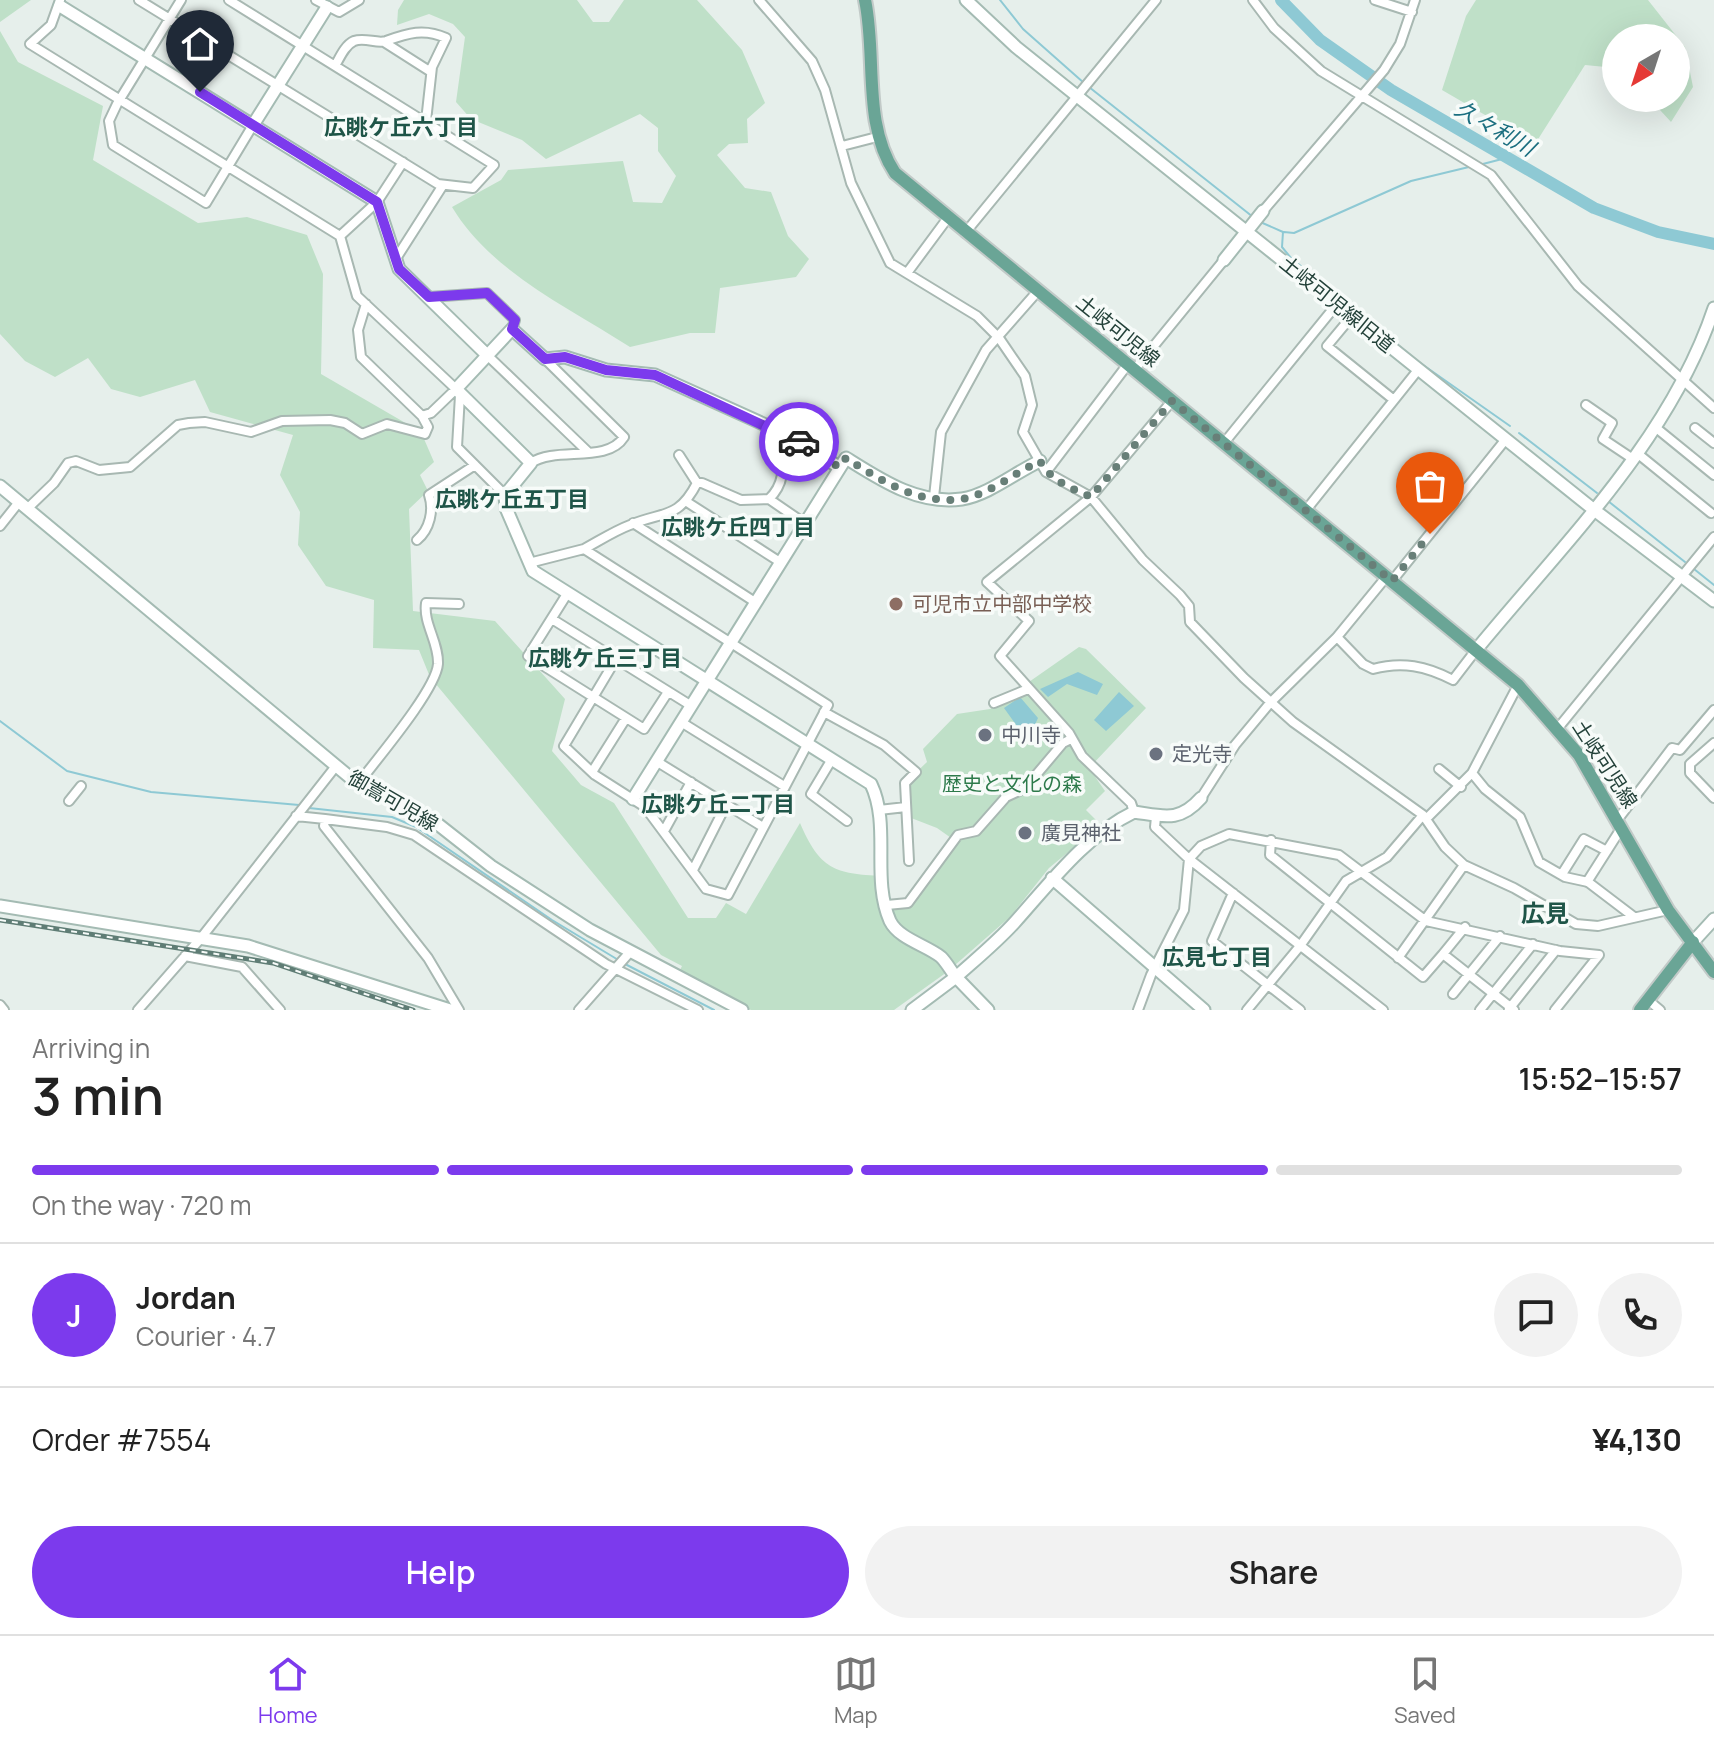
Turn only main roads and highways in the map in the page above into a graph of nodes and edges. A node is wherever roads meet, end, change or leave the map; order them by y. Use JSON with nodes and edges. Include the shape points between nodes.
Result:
{"nodes":[{"id":1,"x":865,"y":0,"type":"edge"},
{"id":2,"x":1693,"y":942,"type":"junction"},
{"id":3,"x":1714,"y":972,"type":"edge"},
{"id":4,"x":1644,"y":1005,"type":"edge"}],
"edges":[{"from":1,"to":2,"type":"main road","name":"土岐可児線","via":[[877,137],[895,173],[1518,685],[1558,728],[1668,910]]},
{"from":2,"to":3,"type":"main road","name":"土岐可児線"},
{"from":2,"to":4,"type":"main road"}]}
